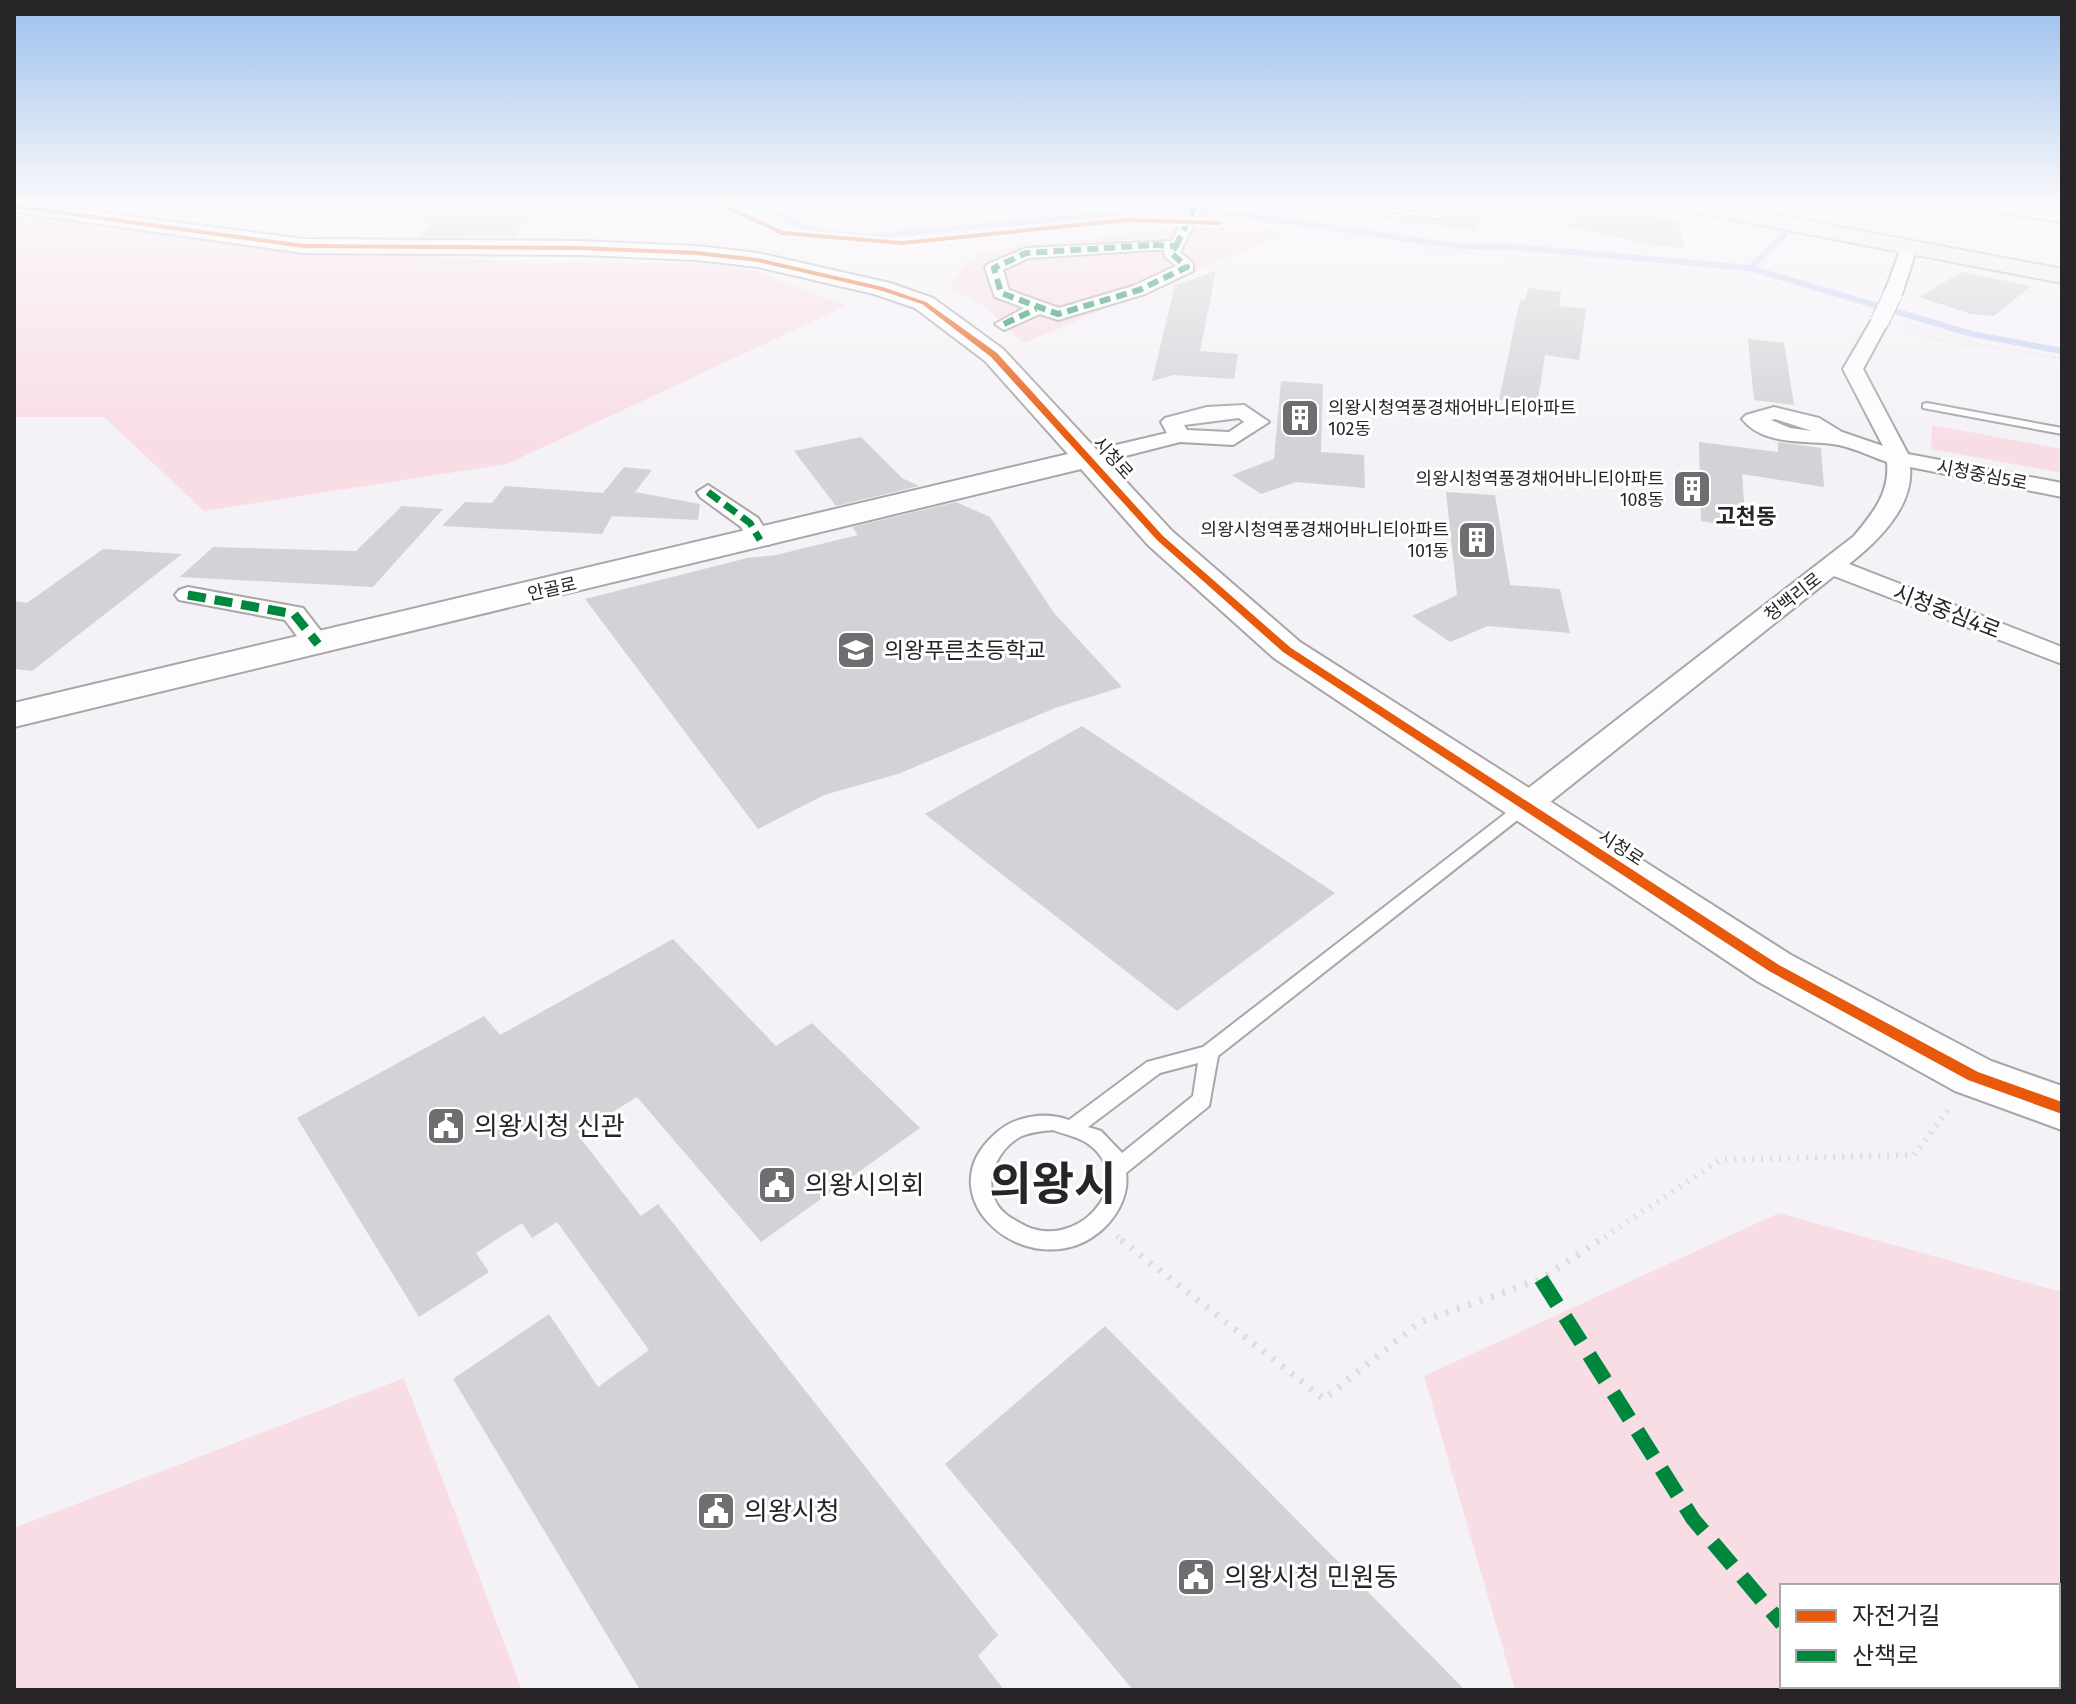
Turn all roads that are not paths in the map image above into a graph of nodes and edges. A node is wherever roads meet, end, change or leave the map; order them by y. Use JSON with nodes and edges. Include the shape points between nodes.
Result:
{"nodes":[{"id":1,"x":847,"y":281,"type":"edge"},
{"id":2,"x":998,"y":281,"type":"edge"},
{"id":3,"x":1159,"y":281,"type":"edge"},
{"id":4,"x":1898,"y":281,"type":"edge"},
{"id":5,"x":1036,"y":309,"type":"junction"},
{"id":6,"x":1004,"y":324,"type":"dead end"},
{"id":7,"x":1927,"y":406,"type":"dead end"},
{"id":8,"x":2062,"y":431,"type":"edge"},
{"id":9,"x":1180,"y":436,"type":"dead end"},
{"id":10,"x":1834,"y":437,"type":"dead end"},
{"id":11,"x":1090,"y":458,"type":"junction"},
{"id":12,"x":1901,"y":459,"type":"junction"},
{"id":13,"x":2062,"y":490,"type":"edge"},
{"id":14,"x":708,"y":492,"type":"dead end"},
{"id":15,"x":760,"y":540,"type":"junction"},
{"id":16,"x":1832,"y":566,"type":"junction"},
{"id":17,"x":188,"y":595,"type":"dead end"},
{"id":18,"x":318,"y":644,"type":"junction"},
{"id":19,"x":2062,"y":656,"type":"edge"},
{"id":20,"x":14,"y":715,"type":"edge"},
{"id":21,"x":1524,"y":807,"type":"junction"},
{"id":22,"x":1209,"y":1053,"type":"junction"},
{"id":23,"x":2062,"y":1108,"type":"edge"},
{"id":24,"x":1075,"y":1126,"type":"junction"},
{"id":25,"x":1118,"y":1168,"type":"junction"}],
"edges":[{"from":1,"to":11,"type":"street","name":"시청로","via":[[924,303],[994,355]]},
{"from":2,"to":5,"type":"street","via":[[1001,293]]},
{"from":3,"to":5,"type":"street","via":[[1058,314]]},
{"from":4,"to":12,"type":"street","bridge":true,"via":[[1873,319],[1853,369]]},
{"from":5,"to":6,"type":"street"},
{"from":7,"to":8,"type":"lane"},
{"from":9,"to":11,"type":"street"},
{"from":10,"to":12,"type":"street","name":"시청중심5로"},
{"from":11,"to":15,"type":"street","name":"안골로"},
{"from":11,"to":21,"type":"street","name":"시청로","via":[[1160,538],[1287,650]]},
{"from":12,"to":13,"type":"street","name":"시청중심5로"},
{"from":12,"to":16,"type":"street","name":"청백리로","via":[[1902,482],[1887,516]]},
{"from":14,"to":15,"type":"street","via":[[750,523]]},
{"from":15,"to":18,"type":"street","name":"안골로"},
{"from":16,"to":19,"type":"street","name":"시청중심4로"},
{"from":16,"to":21,"type":"street","name":"청백리로"},
{"from":17,"to":18,"type":"street","via":[[294,614]]},
{"from":18,"to":20,"type":"street","name":"안골로"},
{"from":21,"to":22,"type":"lane"},
{"from":21,"to":23,"type":"street","name":"시청로","via":[[1774,968],[1973,1076]]},
{"from":22,"to":24,"type":"lane","via":[[1154,1067]]},
{"from":22,"to":25,"type":"lane","via":[[1202,1100]]},
{"from":24,"to":25,"type":"lane","via":[[1109,1150]]},
{"from":24,"to":25,"type":"lane","via":[[1032,1124],[996,1145],[981,1181],[984,1200],[996,1218],[1035,1240],[1081,1235],[1113,1207]]}]}
